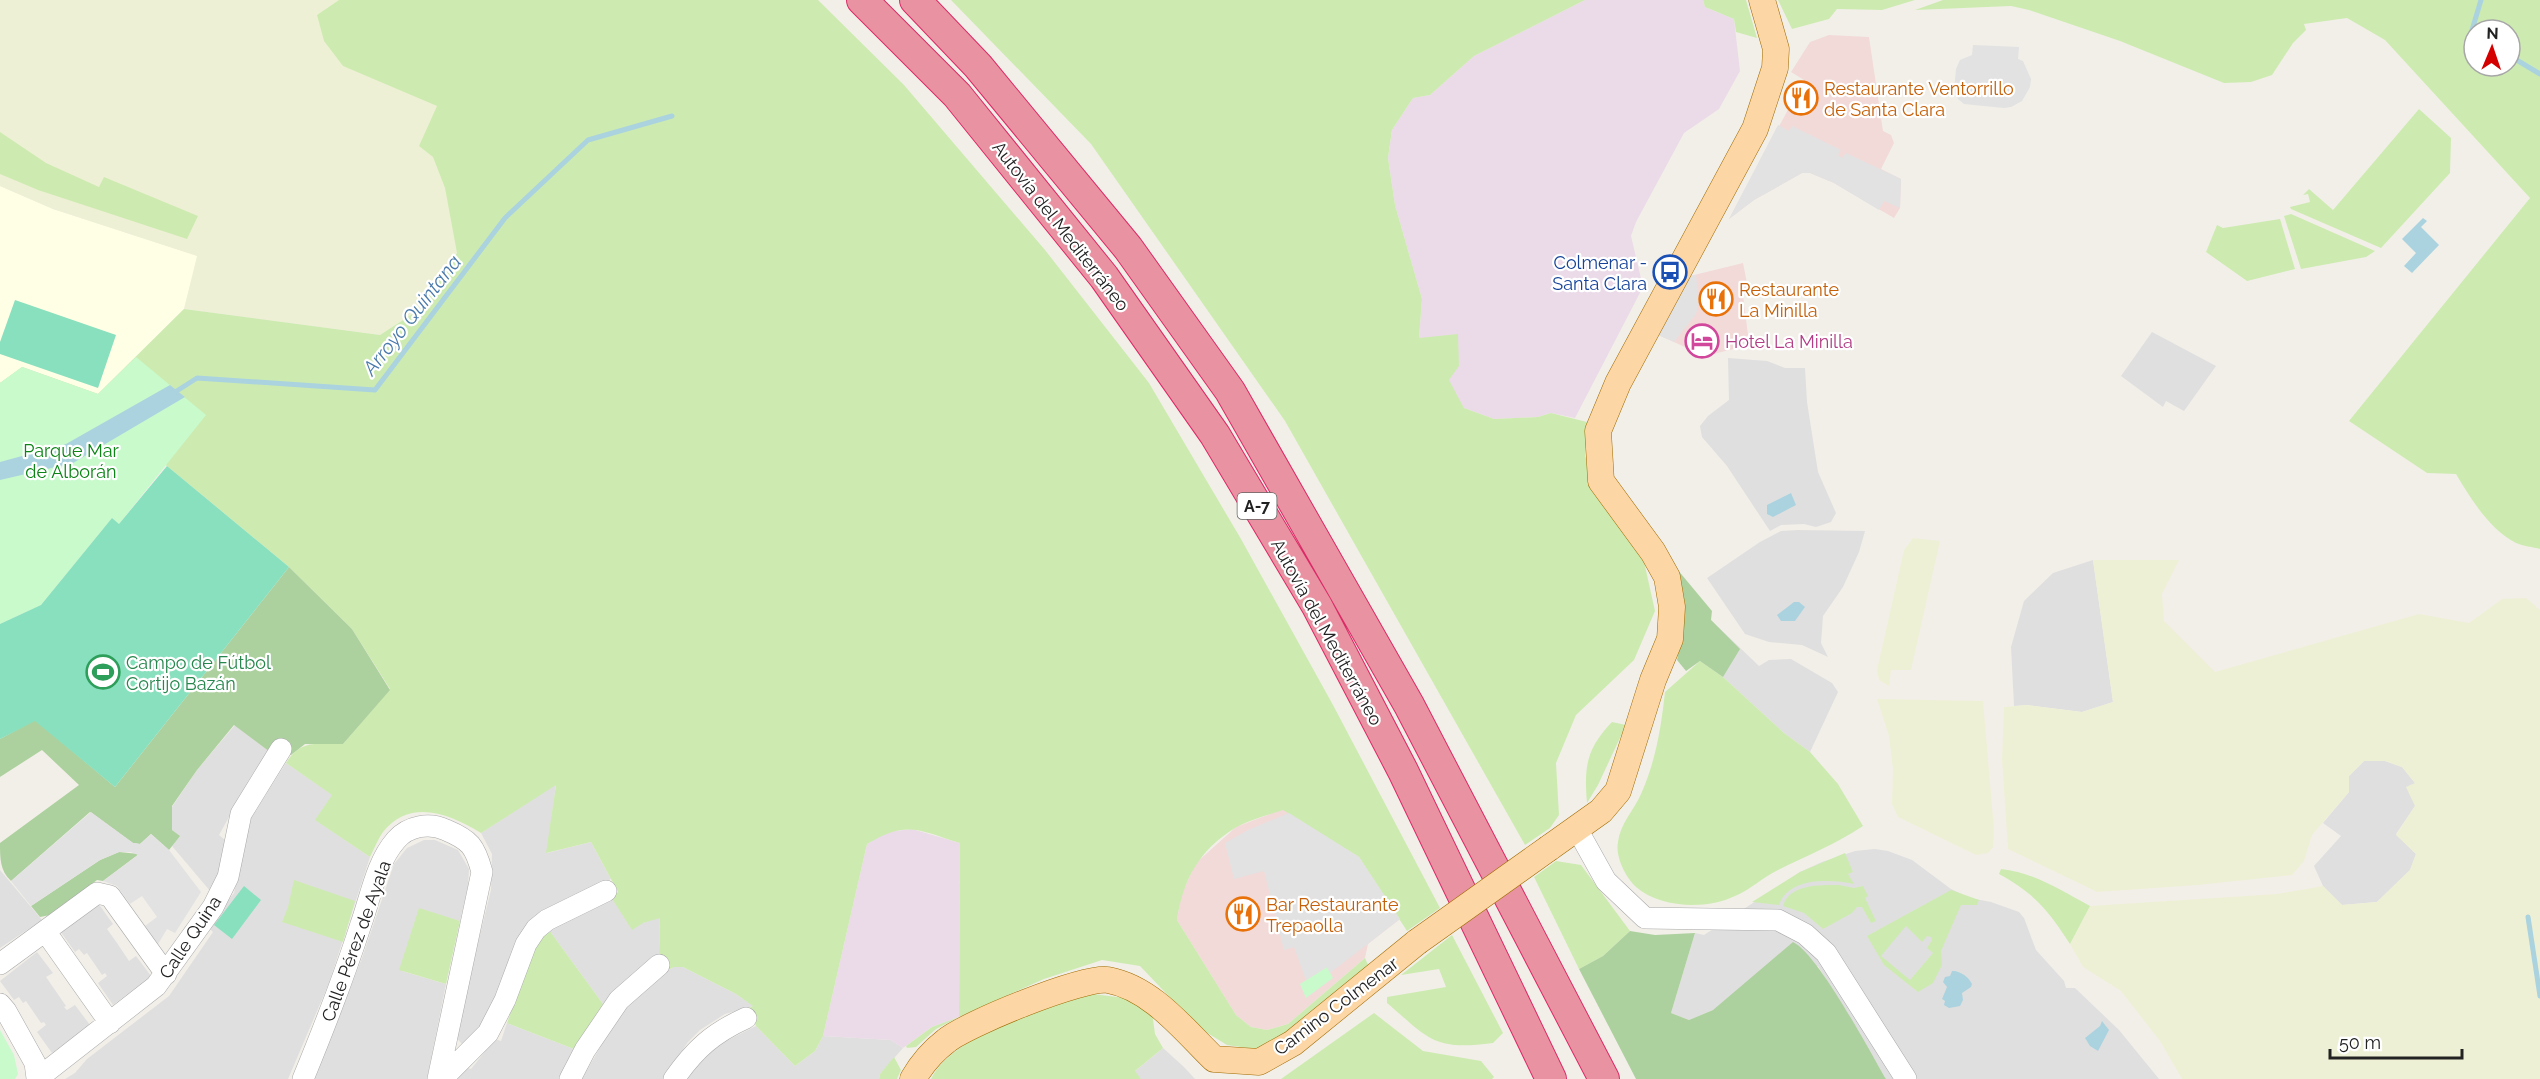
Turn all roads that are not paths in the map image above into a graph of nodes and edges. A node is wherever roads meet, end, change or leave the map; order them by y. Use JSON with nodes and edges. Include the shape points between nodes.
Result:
{"nodes":[{"id":1,"x":862,"y":0,"type":"edge"},
{"id":2,"x":915,"y":0,"type":"edge"},
{"id":3,"x":1762,"y":0,"type":"edge"},
{"id":4,"x":281,"y":749,"type":"dead end"},
{"id":5,"x":1577,"y":829,"type":"junction"},
{"id":6,"x":606,"y":891,"type":"dead end"},
{"id":7,"x":45,"y":931,"type":"junction"},
{"id":8,"x":0,"y":964,"type":"edge"},
{"id":9,"x":660,"y":965,"type":"dead end"},
{"id":10,"x":165,"y":974,"type":"junction"},
{"id":11,"x":0,"y":1004,"type":"edge"},
{"id":12,"x":746,"y":1018,"type":"dead end"},
{"id":13,"x":110,"y":1023,"type":"junction"},
{"id":14,"x":37,"y":1078,"type":"edge"},
{"id":15,"x":303,"y":1079,"type":"edge"},
{"id":16,"x":440,"y":1079,"type":"edge"},
{"id":17,"x":570,"y":1079,"type":"edge"},
{"id":18,"x":674,"y":1079,"type":"edge"},
{"id":19,"x":913,"y":1079,"type":"edge"},
{"id":20,"x":1551,"y":1079,"type":"edge"},
{"id":21,"x":1604,"y":1079,"type":"edge"},
{"id":22,"x":1905,"y":1079,"type":"edge"}],
"edges":[{"from":1,"to":20,"type":"highway","name":"Autovía del Mediterráneo","number":"A-7","via":[[964,104],[1104,277],[1215,435],[1317,606],[1402,771]]},
{"from":2,"to":21,"type":"highway","name":"Autovía del Mediterráneo","number":"A-7","via":[[978,66],[1128,248],[1230,391],[1409,705]]},
{"from":3,"to":5,"type":"main road","name":"Camino Colmenar","via":[[1776,49],[1775,68],[1755,129],[1618,383],[1598,431],[1601,481],[1667,577],[1672,608],[1670,639],[1618,791],[1601,811]]},
{"from":4,"to":10,"type":"street","name":"Calle Quina","via":[[241,814],[228,877],[218,897]]},
{"from":5,"to":19,"type":"main road","name":"Camino Colmenar","bridge":true,"via":[[1417,942],[1293,1043],[1260,1062],[1214,1059],[1162,1009],[1137,991],[1107,980],[1055,991],[980,1022],[946,1040]]},
{"from":5,"to":22,"type":"street","via":[[1606,881],[1645,918],[1778,920],[1805,934],[1826,953]]},
{"from":6,"to":16,"type":"street","via":[[536,929],[488,1033]]},
{"from":7,"to":8,"type":"street"},
{"from":7,"to":10,"type":"street","via":[[97,893],[110,896]]},
{"from":7,"to":13,"type":"street"},
{"from":9,"to":17,"type":"street","via":[[619,1000]]},
{"from":10,"to":13,"type":"street","name":"Calle Quina"},
{"from":11,"to":14,"type":"street","via":[[35,1063]]},
{"from":12,"to":18,"type":"street","via":[[719,1030],[691,1055]]},
{"from":13,"to":14,"type":"street","name":"Calle Quina"},
{"from":15,"to":16,"type":"street","name":"Calle Pérez de Ayala","via":[[379,868],[396,840],[408,830],[423,826],[437,826],[464,838],[477,851],[482,872]]}]}
